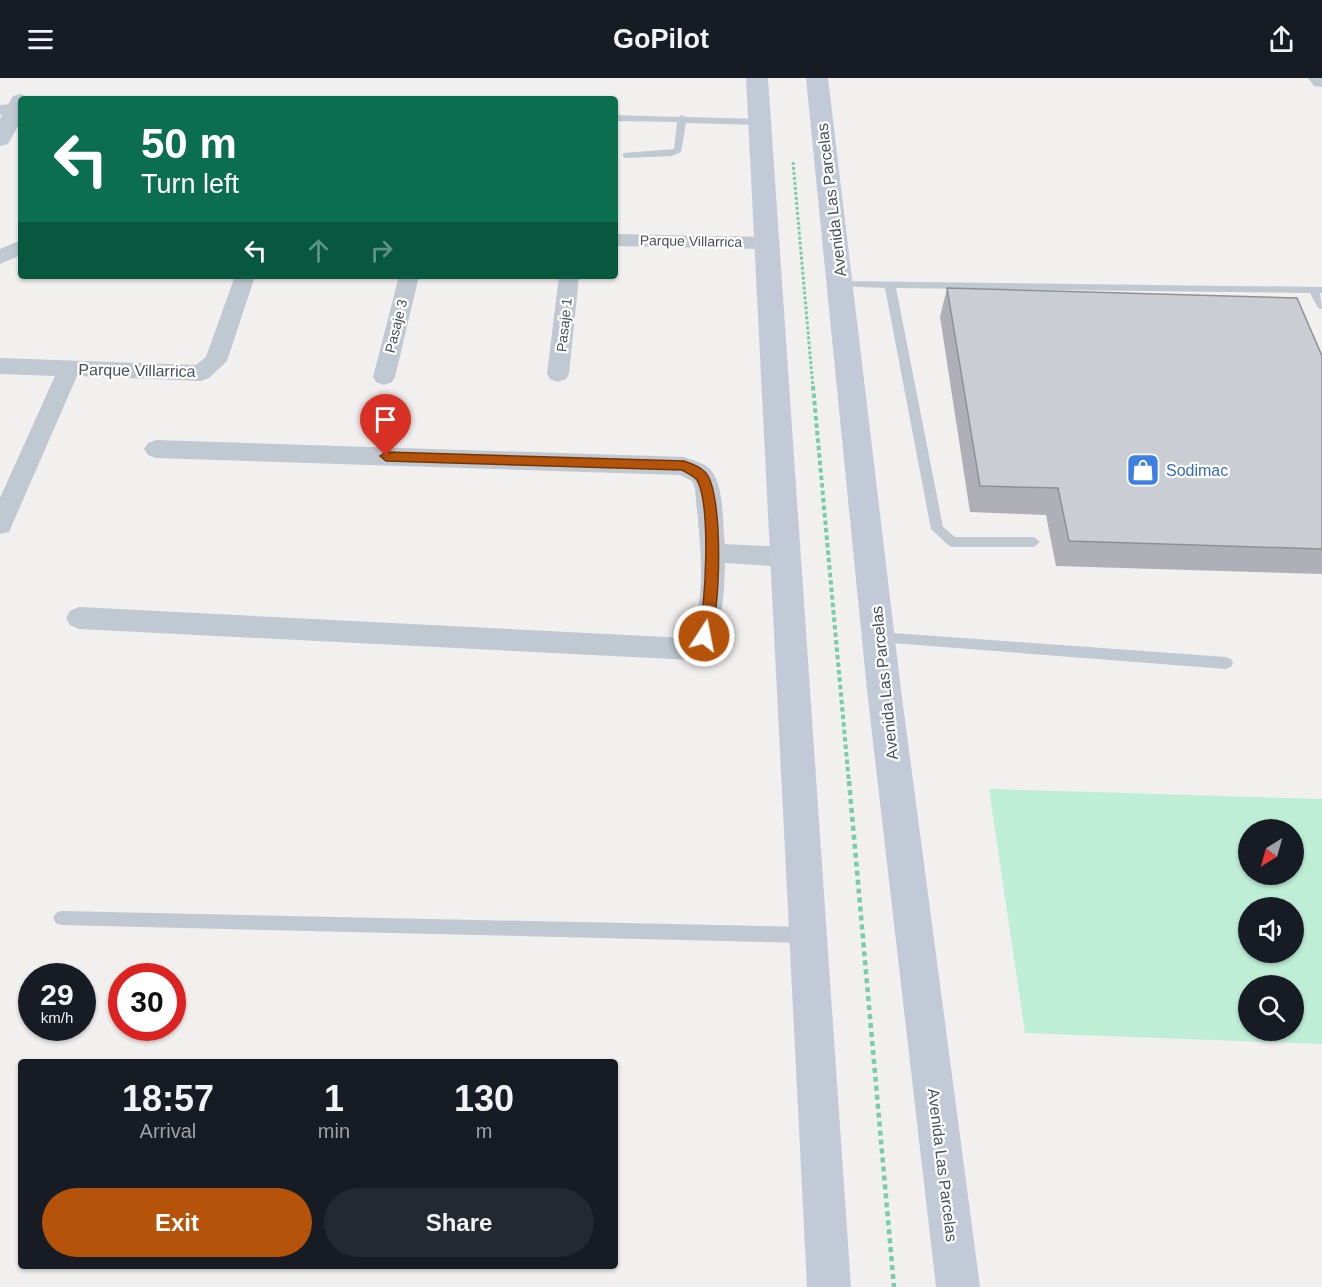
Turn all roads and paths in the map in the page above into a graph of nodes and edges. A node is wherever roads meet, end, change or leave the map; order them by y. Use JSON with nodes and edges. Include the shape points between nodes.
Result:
{"nodes":[{"id":1,"x":757,"y":78,"type":"edge"},
{"id":2,"x":817,"y":78,"type":"edge"},
{"id":3,"x":1319,"y":78,"type":"edge"},
{"id":4,"x":1322,"y":81,"type":"edge"},
{"id":5,"x":618,"y":118,"type":"edge"},
{"id":6,"x":682,"y":118,"type":"junction"},
{"id":7,"x":760,"y":122,"type":"junction"},
{"id":8,"x":626,"y":155,"type":"dead end"},
{"id":9,"x":792,"y":157,"type":"dead end"},
{"id":10,"x":618,"y":240,"type":"edge"},
{"id":11,"x":767,"y":243,"type":"junction"},
{"id":12,"x":18,"y":248,"type":"edge"},
{"id":13,"x":0,"y":258,"type":"edge"},
{"id":14,"x":244,"y":279,"type":"edge"},
{"id":15,"x":408,"y":279,"type":"edge"},
{"id":16,"x":569,"y":279,"type":"edge"},
{"id":17,"x":841,"y":284,"type":"junction"},
{"id":18,"x":890,"y":285,"type":"junction"},
{"id":19,"x":1318,"y":290,"type":"edge"},
{"id":20,"x":1322,"y":306,"type":"edge"},
{"id":21,"x":0,"y":366,"type":"edge"},
{"id":22,"x":69,"y":369,"type":"junction"},
{"id":23,"x":558,"y":374,"type":"dead end"},
{"id":24,"x":384,"y":377,"type":"dead end"},
{"id":25,"x":156,"y":449,"type":"dead end"},
{"id":26,"x":0,"y":525,"type":"edge"},
{"id":27,"x":1034,"y":542,"type":"dead end"},
{"id":28,"x":713,"y":553,"type":"junction"},
{"id":29,"x":786,"y":557,"type":"junction"},
{"id":30,"x":79,"y":618,"type":"dead end"},
{"id":31,"x":879,"y":637,"type":"junction"},
{"id":32,"x":1226,"y":663,"type":"dead end"},
{"id":33,"x":61,"y":918,"type":"dead end"},
{"id":34,"x":808,"y":935,"type":"junction"},
{"id":35,"x":829,"y":1287,"type":"edge"},
{"id":36,"x":894,"y":1287,"type":"edge"},
{"id":37,"x":958,"y":1287,"type":"edge"}],
"edges":[{"from":1,"to":7,"type":"main road"},
{"from":2,"to":17,"type":"main road","name":"Avenida Las Parcelas"},
{"from":3,"to":4,"type":"street"},
{"from":5,"to":6,"type":"lane"},
{"from":6,"to":7,"type":"lane"},
{"from":6,"to":8,"type":"lane","via":[[678,150]]},
{"from":7,"to":11,"type":"main road"},
{"from":9,"to":36,"type":"path"},
{"from":10,"to":11,"type":"street","name":"Parque Villarrica"},
{"from":11,"to":29,"type":"main road"},
{"from":12,"to":13,"type":"street"},
{"from":14,"to":22,"type":"street","name":"Parque Villarrica","via":[[216,361],[207,370],[189,374]]},
{"from":15,"to":24,"type":"street","name":"Pasaje 3"},
{"from":16,"to":23,"type":"street","name":"Pasaje 1"},
{"from":17,"to":18,"type":"lane"},
{"from":17,"to":31,"type":"main road","name":"Avenida Las Parcelas"},
{"from":18,"to":19,"type":"lane"},
{"from":18,"to":27,"type":"lane","via":[[937,529],[952,542]]},
{"from":19,"to":20,"type":"lane"},
{"from":21,"to":22,"type":"street","name":"Parque Villarrica"},
{"from":22,"to":26,"type":"street"},
{"from":25,"to":28,"type":"street","via":[[684,466],[701,475],[707,489]]},
{"from":28,"to":29,"type":"street"},
{"from":28,"to":30,"type":"street","via":[[709,620],[704,636],[693,649]]},
{"from":29,"to":34,"type":"main road"},
{"from":31,"to":32,"type":"lane"},
{"from":31,"to":37,"type":"main road","name":"Avenida Las Parcelas"},
{"from":33,"to":34,"type":"lane"},
{"from":34,"to":35,"type":"main road"}]}
